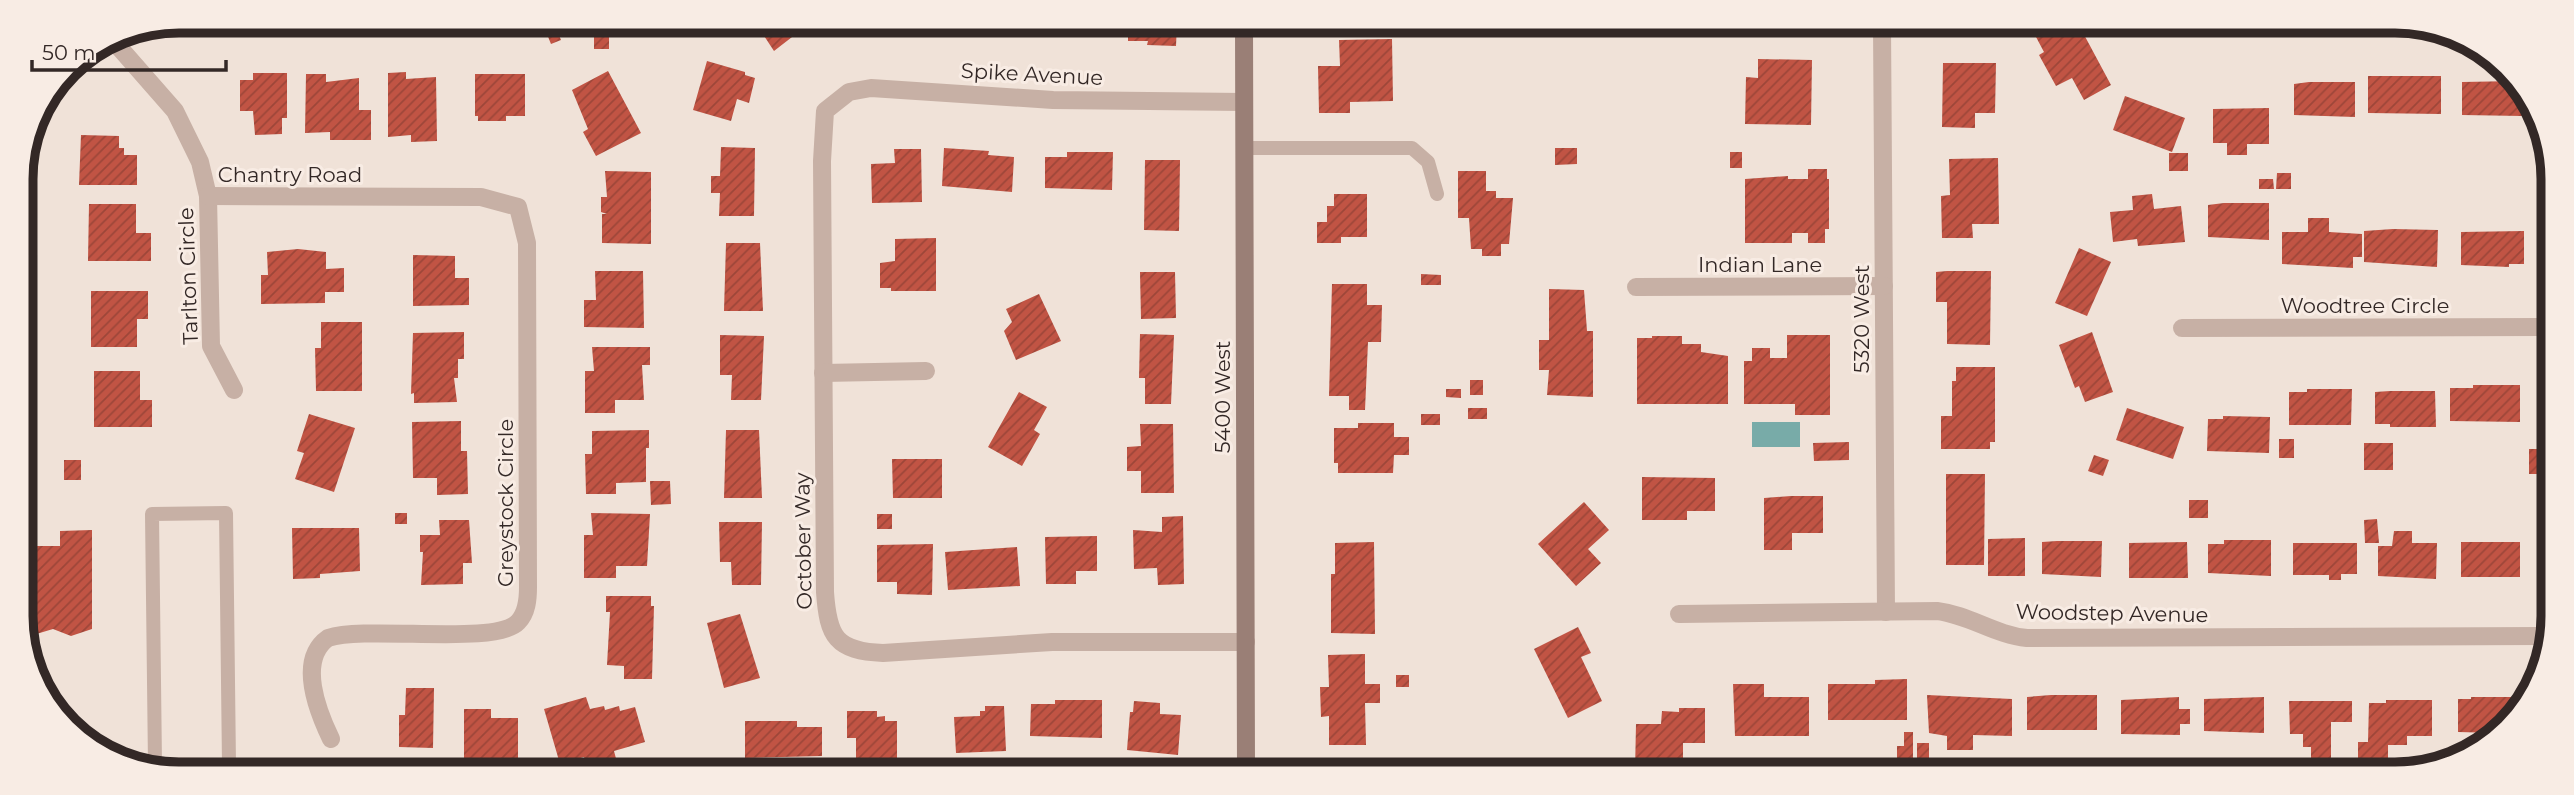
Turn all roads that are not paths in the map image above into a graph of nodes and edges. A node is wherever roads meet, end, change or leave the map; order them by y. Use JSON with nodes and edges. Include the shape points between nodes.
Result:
{"nodes":[{"id":1,"x":1882,"y":33,"type":"edge"},
{"id":2,"x":1244,"y":34,"type":"edge"},
{"id":3,"x":118,"y":46,"type":"edge"},
{"id":4,"x":1244,"y":103,"type":"junction"},
{"id":5,"x":825,"y":111,"type":"joint"},
{"id":6,"x":1244,"y":148,"type":"junction"},
{"id":7,"x":1437,"y":194,"type":"dead end"},
{"id":8,"x":208,"y":196,"type":"junction"},
{"id":9,"x":518,"y":207,"type":"joint"},
{"id":10,"x":1884,"y":286,"type":"junction"},
{"id":11,"x":1636,"y":287,"type":"dead end"},
{"id":12,"x":2541,"y":327,"type":"edge"},
{"id":13,"x":2182,"y":328,"type":"dead end"},
{"id":14,"x":926,"y":371,"type":"dead end"},
{"id":15,"x":823,"y":373,"type":"junction"},
{"id":16,"x":234,"y":390,"type":"dead end"},
{"id":17,"x":1886,"y":612,"type":"junction"},
{"id":18,"x":1679,"y":614,"type":"dead end"},
{"id":19,"x":2540,"y":636,"type":"edge"},
{"id":20,"x":1246,"y":642,"type":"junction"},
{"id":21,"x":331,"y":739,"type":"dead end"},
{"id":22,"x":155,"y":760,"type":"edge"},
{"id":23,"x":229,"y":762,"type":"edge"},
{"id":24,"x":1246,"y":762,"type":"edge"}],
"edges":[{"from":1,"to":10,"type":"street","name":"5320 West"},
{"from":2,"to":4,"type":"street","name":"5400 West"},
{"from":3,"to":8,"type":"street","name":"Chantry Road","via":[[175,111],[200,162]]},
{"from":4,"to":5,"type":"street","name":"Spike Avenue","via":[[1053,100],[871,88],[849,92]]},
{"from":4,"to":6,"type":"street","name":"5400 West"},
{"from":5,"to":15,"type":"street","name":"October Way"},
{"from":6,"to":7,"type":"lane","via":[[1412,148],[1427,162]]},
{"from":6,"to":20,"type":"street","name":"5400 West"},
{"from":8,"to":9,"type":"street","name":"Chantry Road","via":[[481,197]]},
{"from":8,"to":16,"type":"street","name":"Tarlton Circle","via":[[211,346]]},
{"from":9,"to":21,"type":"street","name":"Greystock Circle","via":[[527,243],[528,587],[524,612],[518,623],[494,632],[357,633],[328,638],[315,654],[314,684],[318,711]]},
{"from":10,"to":11,"type":"street","name":"Indian Lane"},
{"from":10,"to":17,"type":"street","name":"5320 West"},
{"from":12,"to":13,"type":"street","name":"Woodtree Circle"},
{"from":14,"to":15,"type":"street"},
{"from":15,"to":20,"type":"street","name":"October Way","via":[[825,592],[830,629],[845,646],[883,653],[1052,642]]},
{"from":17,"to":18,"type":"street","name":"Woodstep Avenue"},
{"from":17,"to":19,"type":"street","name":"Woodstep Avenue","via":[[1960,614],[2003,634],[2027,638]]},
{"from":20,"to":24,"type":"street","name":"5400 West"},
{"from":22,"to":23,"type":"lane","via":[[152,514],[226,513]]}]}
